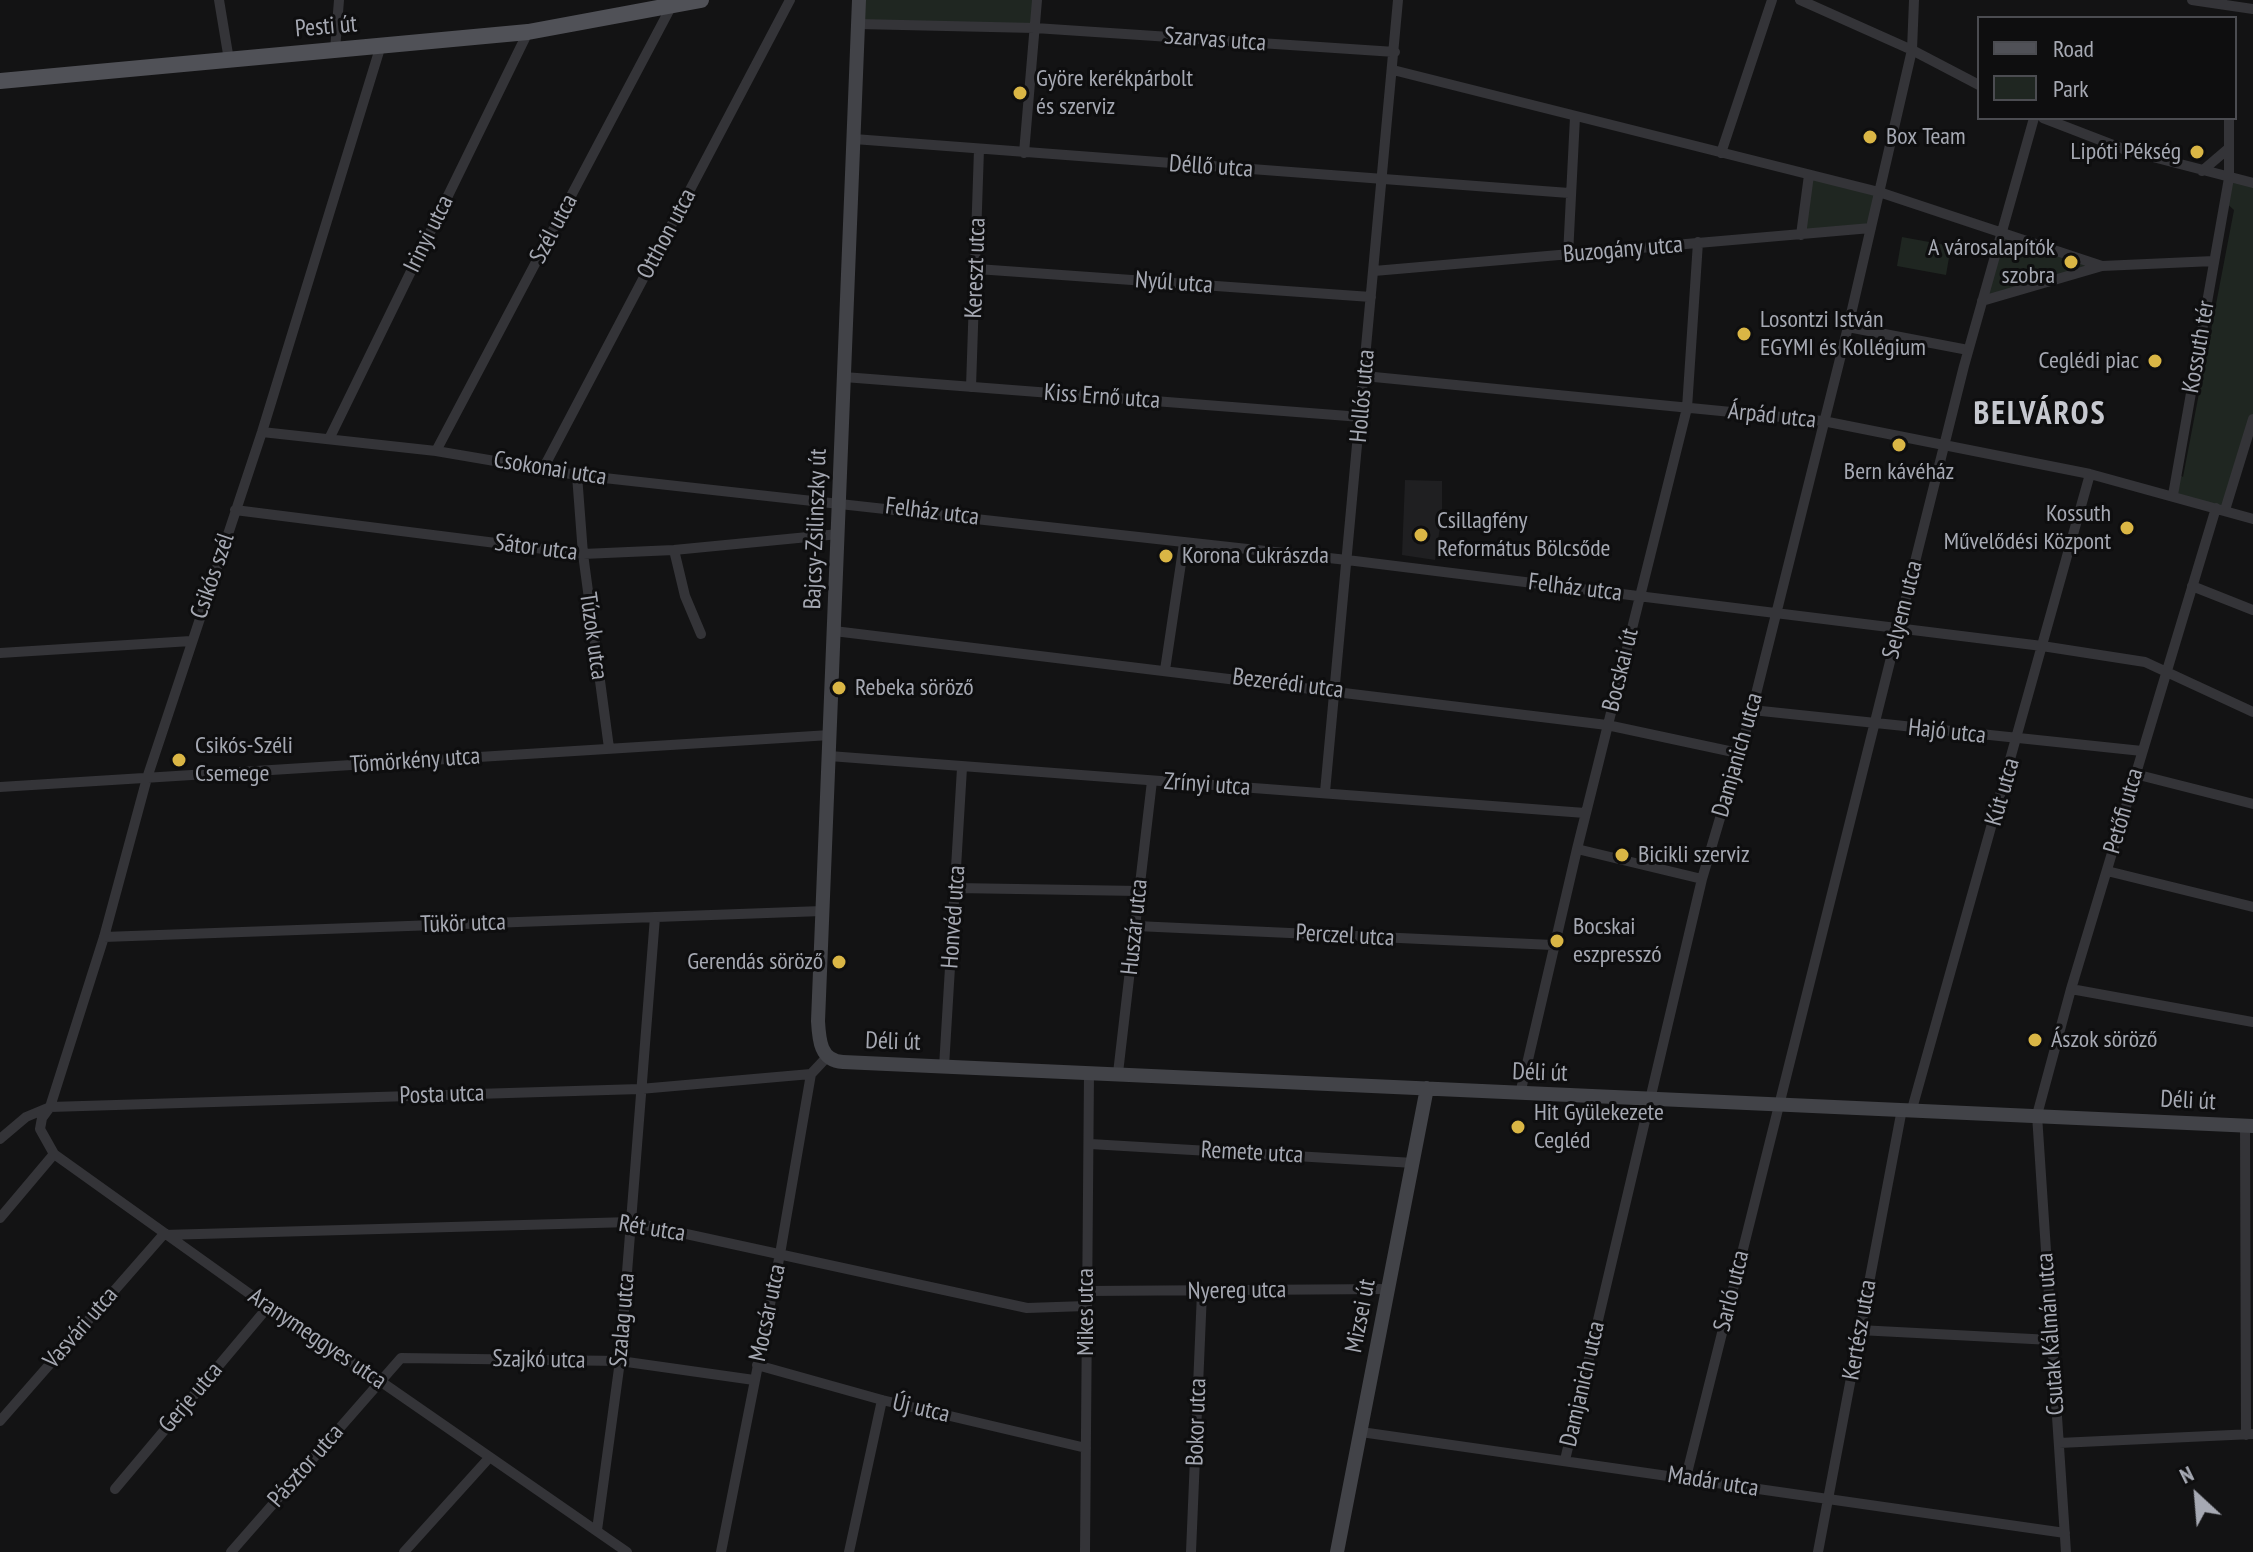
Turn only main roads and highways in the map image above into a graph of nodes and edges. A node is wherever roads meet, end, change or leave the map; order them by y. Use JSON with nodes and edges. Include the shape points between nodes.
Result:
{"nodes":[{"id":1,"x":701,"y":0,"type":"edge"},
{"id":2,"x":859,"y":0,"type":"edge"},
{"id":3,"x":0,"y":81,"type":"edge"},
{"id":4,"x":827,"y":1057,"type":"joint"},
{"id":5,"x":1427,"y":1088,"type":"junction"},
{"id":6,"x":2249,"y":1126,"type":"edge"},
{"id":7,"x":1337,"y":1552,"type":"edge"}],
"edges":[{"from":1,"to":3,"type":"main road","name":"Pesti út","via":[[528,32]]},
{"from":2,"to":4,"type":"main road","name":"Bajcsy-Zsilinszky út","via":[[818,1021]]},
{"from":4,"to":5,"type":"main road","name":"Déli út","via":[[836,1062]]},
{"from":5,"to":6,"type":"main road","name":"Déli út"},
{"from":5,"to":7,"type":"main road","name":"Mizsei út"}]}
